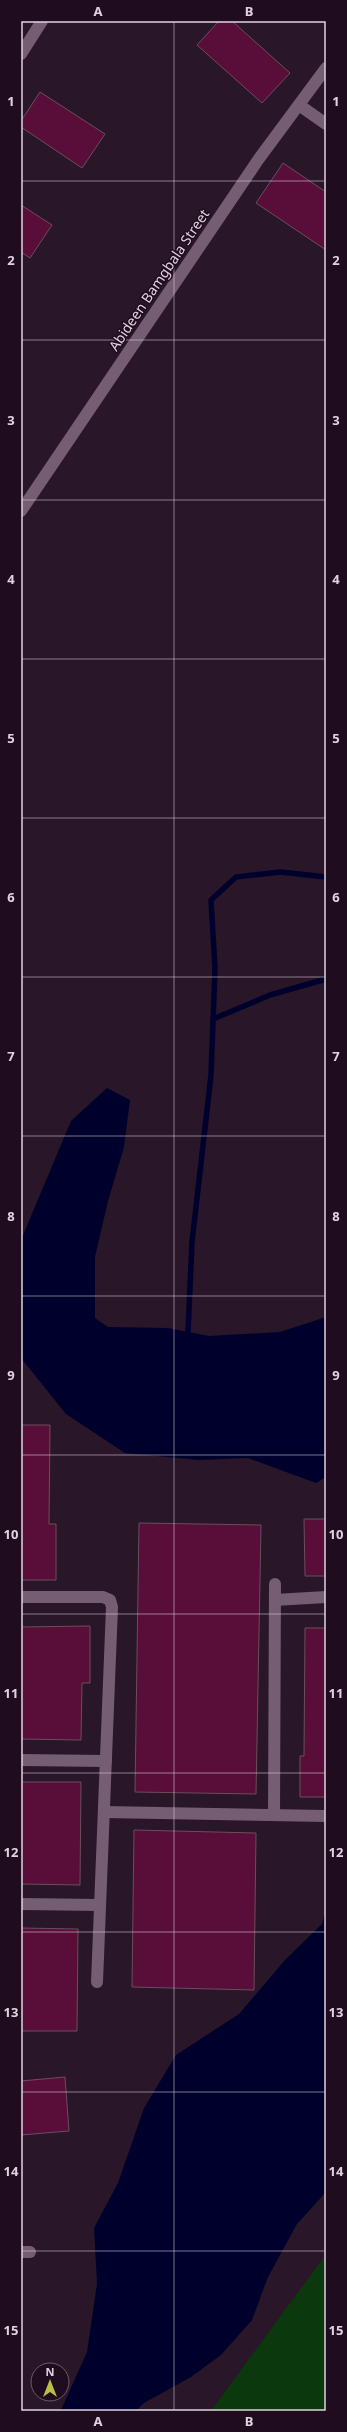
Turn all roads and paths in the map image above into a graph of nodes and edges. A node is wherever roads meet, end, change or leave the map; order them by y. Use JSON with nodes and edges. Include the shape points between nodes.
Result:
{"nodes":[{"id":1,"x":42,"y":21,"type":"edge"},
{"id":2,"x":21,"y":54,"type":"edge"},
{"id":3,"x":326,"y":68,"type":"edge"},
{"id":4,"x":299,"y":105,"type":"junction"},
{"id":5,"x":326,"y":124,"type":"edge"},
{"id":6,"x":21,"y":511,"type":"edge"},
{"id":7,"x":275,"y":1584,"type":"dead end"},
{"id":8,"x":21,"y":1597,"type":"edge"},
{"id":9,"x":326,"y":1597,"type":"edge"},
{"id":10,"x":275,"y":1600,"type":"junction"},
{"id":11,"x":21,"y":1760,"type":"edge"},
{"id":12,"x":106,"y":1761,"type":"junction"},
{"id":13,"x":104,"y":1812,"type":"junction"},
{"id":14,"x":274,"y":1815,"type":"junction"},
{"id":15,"x":326,"y":1816,"type":"edge"},
{"id":16,"x":21,"y":1904,"type":"edge"},
{"id":17,"x":100,"y":1905,"type":"junction"},
{"id":18,"x":97,"y":1982,"type":"dead end"}],
"edges":[{"from":1,"to":2,"type":"street"},
{"from":3,"to":4,"type":"street","name":"Abideen Bamgbala Street"},
{"from":4,"to":5,"type":"street"},
{"from":4,"to":6,"type":"street","name":"Abideen Bamgbala Street","via":[[258,160]]},
{"from":7,"to":10,"type":"street"},
{"from":8,"to":12,"type":"street","via":[[103,1597],[110,1600],[112,1607]]},
{"from":9,"to":10,"type":"street"},
{"from":10,"to":14,"type":"street"},
{"from":11,"to":12,"type":"street"},
{"from":12,"to":13,"type":"street"},
{"from":13,"to":14,"type":"street"},
{"from":13,"to":17,"type":"street"},
{"from":14,"to":15,"type":"street"},
{"from":16,"to":17,"type":"street"},
{"from":17,"to":18,"type":"street"}]}
